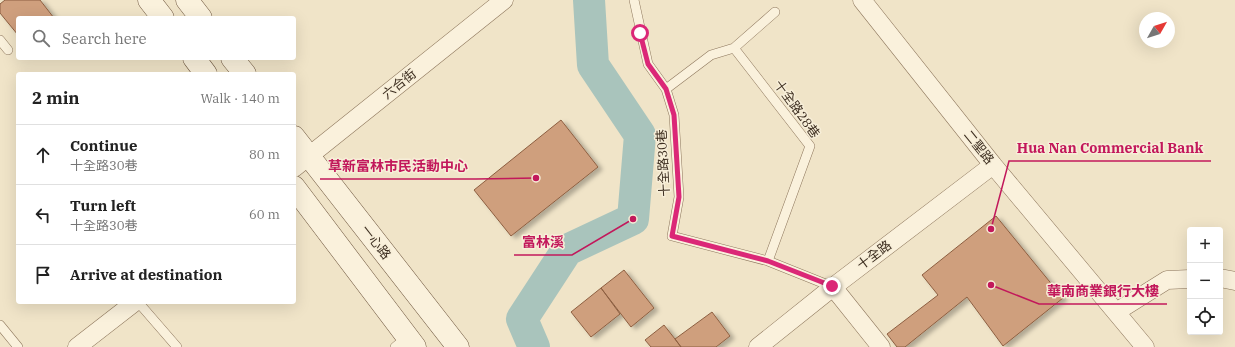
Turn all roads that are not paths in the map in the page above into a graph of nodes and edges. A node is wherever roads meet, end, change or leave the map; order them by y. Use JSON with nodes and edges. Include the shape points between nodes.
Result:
{"nodes":[{"id":1,"x":149,"y":0,"type":"edge"},
{"id":2,"x":187,"y":0,"type":"edge"},
{"id":3,"x":504,"y":0,"type":"edge"},
{"id":4,"x":634,"y":0,"type":"edge"},
{"id":5,"x":862,"y":0,"type":"edge"},
{"id":6,"x":775,"y":12,"type":"dead end"},
{"id":7,"x":161,"y":16,"type":"edge"},
{"id":8,"x":199,"y":16,"type":"edge"},
{"id":9,"x":0,"y":40,"type":"edge"},
{"id":10,"x":734,"y":48,"type":"junction"},
{"id":11,"x":8,"y":50,"type":"dead end"},
{"id":12,"x":196,"y":60,"type":"edge"},
{"id":13,"x":234,"y":60,"type":"edge"},
{"id":14,"x":204,"y":72,"type":"edge"},
{"id":15,"x":243,"y":72,"type":"edge"},
{"id":16,"x":666,"y":89,"type":"junction"},
{"id":17,"x":296,"y":144,"type":"edge"},
{"id":18,"x":301,"y":162,"type":"edge"},
{"id":19,"x":993,"y":165,"type":"junction"},
{"id":20,"x":296,"y":190,"type":"edge"},
{"id":21,"x":768,"y":261,"type":"junction"},
{"id":22,"x":1187,"y":279,"type":"edge"},
{"id":23,"x":1223,"y":279,"type":"edge"},
{"id":24,"x":1235,"y":281,"type":"edge"},
{"id":25,"x":832,"y":286,"type":"junction"},
{"id":26,"x":132,"y":304,"type":"edge"},
{"id":27,"x":140,"y":304,"type":"edge"},
{"id":28,"x":1116,"y":312,"type":"junction"},
{"id":29,"x":0,"y":325,"type":"edge"},
{"id":30,"x":405,"y":344,"type":"edge"},
{"id":31,"x":18,"y":347,"type":"edge"},
{"id":32,"x":77,"y":347,"type":"edge"},
{"id":33,"x":177,"y":347,"type":"edge"},
{"id":34,"x":458,"y":347,"type":"edge"},
{"id":35,"x":758,"y":347,"type":"edge"},
{"id":36,"x":881,"y":347,"type":"edge"},
{"id":37,"x":1144,"y":347,"type":"edge"}],
"edges":[{"from":1,"to":7,"type":"street"},
{"from":2,"to":8,"type":"street"},
{"from":3,"to":18,"type":"street","name":"六合街"},
{"from":4,"to":16,"type":"lane","name":"十全路30巷","via":[[648,64]]},
{"from":5,"to":19,"type":"street","name":"二聖路"},
{"from":6,"to":10,"type":"lane"},
{"from":9,"to":11,"type":"lane"},
{"from":10,"to":16,"type":"lane","via":[[711,54]]},
{"from":10,"to":21,"type":"lane","name":"十全路28巷","via":[[810,146]]},
{"from":12,"to":14,"type":"street"},
{"from":13,"to":15,"type":"street"},
{"from":16,"to":21,"type":"lane","name":"十全路30巷","via":[[674,115],[679,197],[672,236]]},
{"from":17,"to":18,"type":"street","name":"一心路"},
{"from":18,"to":34,"type":"street","name":"一心路"},
{"from":19,"to":25,"type":"street","name":"十全路"},
{"from":19,"to":28,"type":"street","name":"二聖路"},
{"from":20,"to":30,"type":"street"},
{"from":21,"to":25,"type":"lane","name":"十全路30巷"},
{"from":22,"to":28,"type":"street","via":[[1167,280]]},
{"from":23,"to":24,"type":"street"},
{"from":25,"to":35,"type":"street","name":"十全路"},
{"from":25,"to":36,"type":"street"},
{"from":26,"to":32,"type":"street"},
{"from":27,"to":33,"type":"lane"},
{"from":28,"to":37,"type":"street","name":"二聖路"},
{"from":29,"to":31,"type":"lane"}]}
